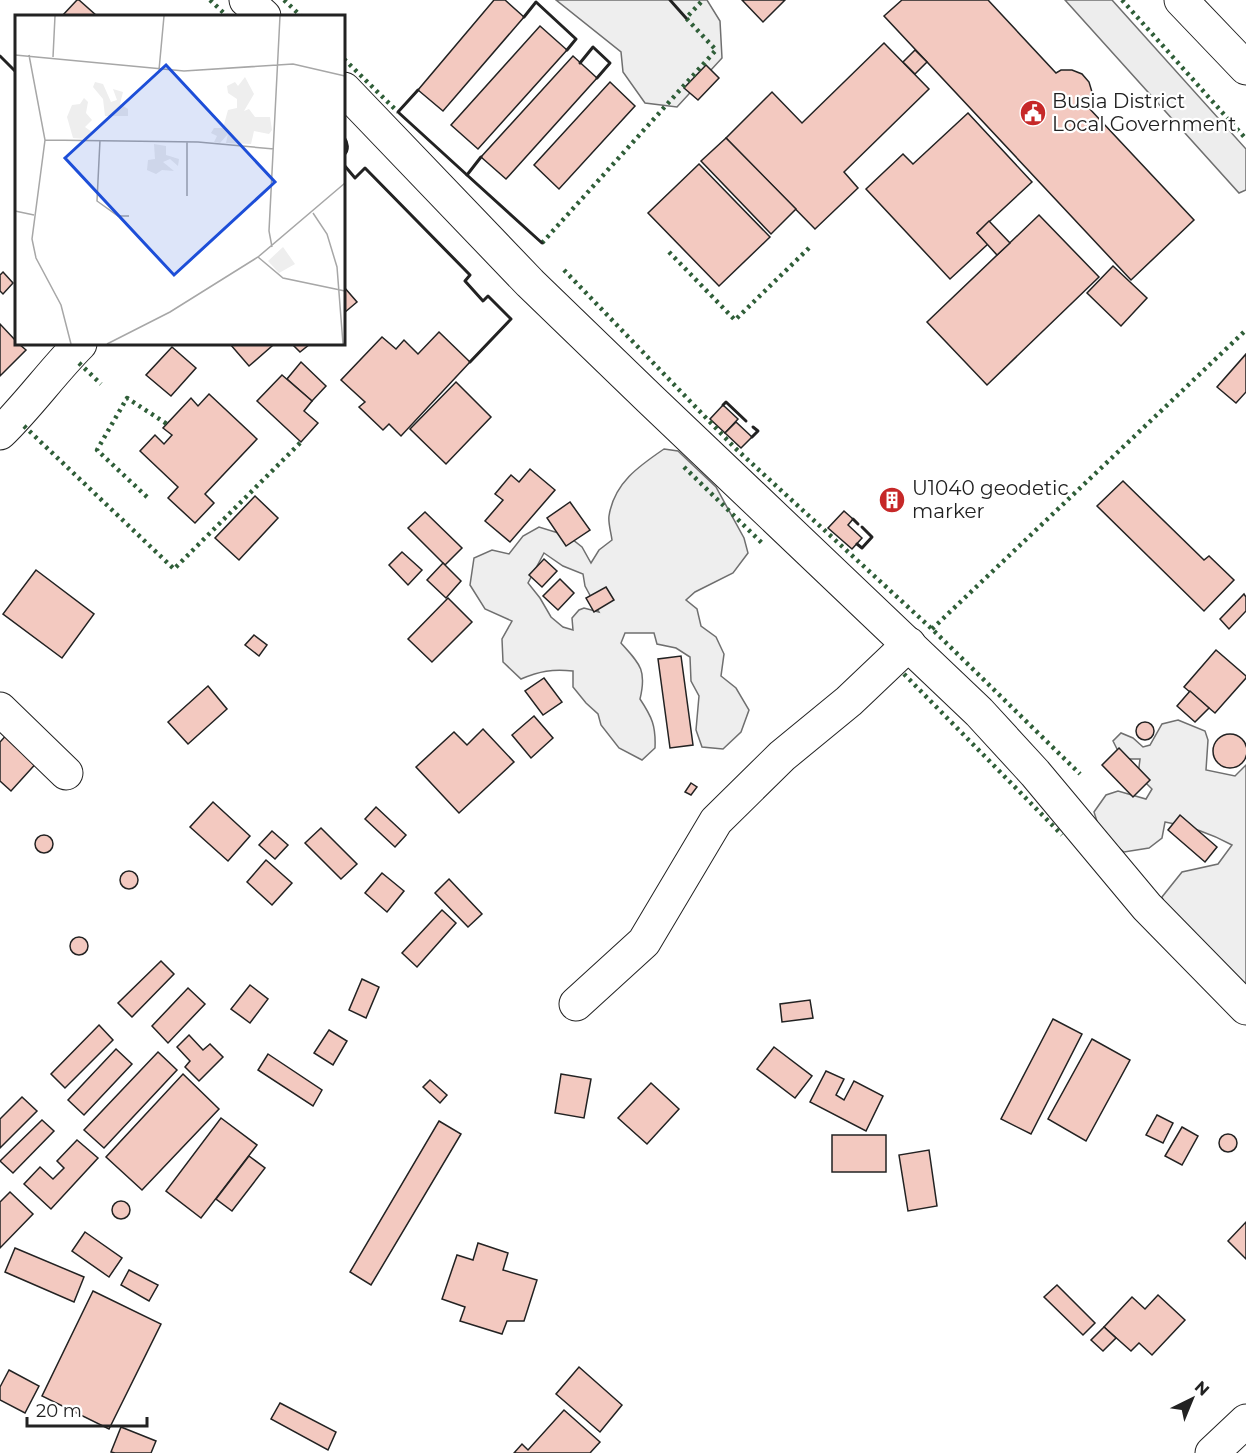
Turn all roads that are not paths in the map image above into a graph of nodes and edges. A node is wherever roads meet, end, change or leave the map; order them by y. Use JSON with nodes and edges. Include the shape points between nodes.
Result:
{"nodes":[{"id":1,"x":246,"y":0,"type":"edge"},
{"id":2,"x":1180,"y":0,"type":"edge"},
{"id":3,"x":263,"y":15,"type":"edge"},
{"id":4,"x":1246,"y":68,"type":"edge"},
{"id":5,"x":345,"y":90,"type":"edge"},
{"id":6,"x":79,"y":345,"type":"edge"},
{"id":7,"x":0,"y":433,"type":"edge"},
{"id":8,"x":909,"y":644,"type":"junction"},
{"id":9,"x":0,"y":709,"type":"edge"},
{"id":10,"x":66,"y":773,"type":"dead end"},
{"id":11,"x":576,"y":1004,"type":"dead end"},
{"id":12,"x":1246,"y":1008,"type":"edge"},
{"id":13,"x":1246,"y":1421,"type":"edge"},
{"id":14,"x":1212,"y":1453,"type":"edge"}],
"edges":[{"from":1,"to":3,"type":"street"},
{"from":2,"to":4,"type":"street"},
{"from":5,"to":8,"type":"street","via":[[539,291]]},
{"from":6,"to":7,"type":"street"},
{"from":8,"to":11,"type":"street","via":[[849,701],[782,756],[716,821],[644,942]]},
{"from":8,"to":12,"type":"street","via":[[979,712],[1147,907]]},
{"from":9,"to":10,"type":"street"},
{"from":13,"to":14,"type":"street"}]}
